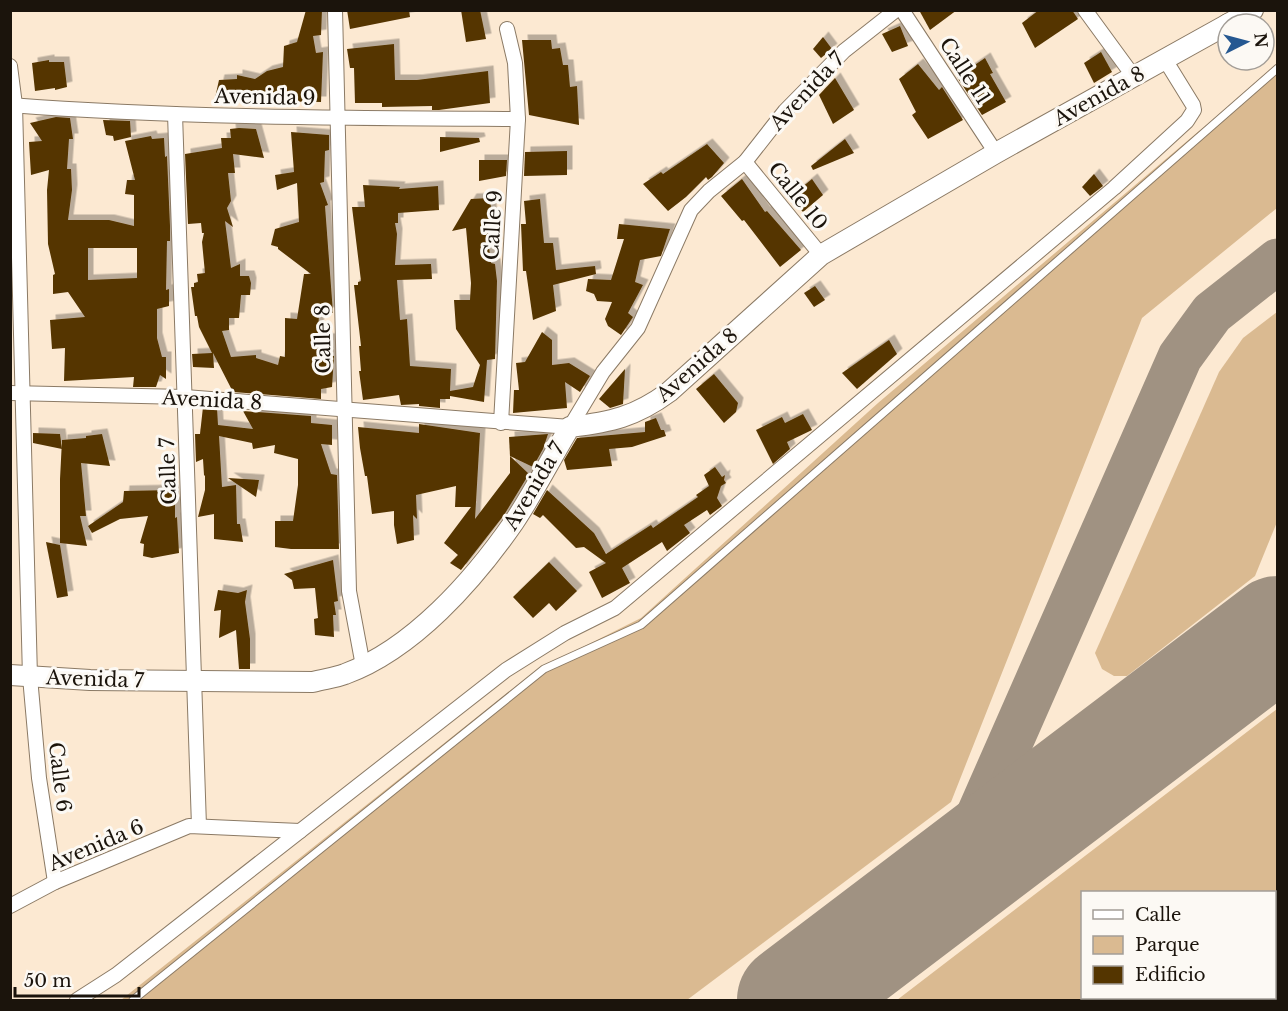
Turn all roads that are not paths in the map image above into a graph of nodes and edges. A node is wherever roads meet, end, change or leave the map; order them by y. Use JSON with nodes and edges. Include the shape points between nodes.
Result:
{"nodes":[{"id":1,"x":336,"y":10,"type":"edge"},
{"id":2,"x":896,"y":10,"type":"edge"},
{"id":3,"x":902,"y":10,"type":"edge"},
{"id":4,"x":1085,"y":10,"type":"edge"},
{"id":5,"x":507,"y":29,"type":"dead end"},
{"id":6,"x":1216,"y":30,"type":"edge"},
{"id":7,"x":1164,"y":58,"type":"junction"},
{"id":8,"x":10,"y":66,"type":"edge"},
{"id":9,"x":1278,"y":68,"type":"edge"},
{"id":10,"x":1134,"y":77,"type":"junction"},
{"id":11,"x":13,"y":105,"type":"edge"},
{"id":12,"x":175,"y":114,"type":"junction"},
{"id":13,"x":339,"y":118,"type":"junction"},
{"id":14,"x":518,"y":119,"type":"junction"},
{"id":15,"x":996,"y":153,"type":"junction"},
{"id":16,"x":745,"y":162,"type":"junction"},
{"id":17,"x":821,"y":255,"type":"junction"},
{"id":18,"x":16,"y":393,"type":"edge"},
{"id":19,"x":185,"y":397,"type":"junction"},
{"id":20,"x":344,"y":408,"type":"junction"},
{"id":21,"x":501,"y":423,"type":"junction"},
{"id":22,"x":570,"y":427,"type":"junction"},
{"id":23,"x":363,"y":666,"type":"junction"},
{"id":24,"x":10,"y":675,"type":"edge"},
{"id":25,"x":30,"y":677,"type":"junction"},
{"id":26,"x":194,"y":682,"type":"junction"},
{"id":27,"x":199,"y":826,"type":"junction"},
{"id":28,"x":300,"y":831,"type":"junction"},
{"id":29,"x":55,"y":882,"type":"junction"},
{"id":30,"x":10,"y":906,"type":"edge"},
{"id":31,"x":77,"y":1000,"type":"edge"},
{"id":32,"x":133,"y":1000,"type":"edge"}],
"edges":[{"from":1,"to":13,"type":"street","name":"Calle 8"},
{"from":2,"to":16,"type":"street","name":"Avenida 7","via":[[843,51],[785,111]]},
{"from":3,"to":15,"type":"street","name":"Calle 11"},
{"from":4,"to":10,"type":"street"},
{"from":5,"to":14,"type":"street","name":"Calle 9","via":[[515,63]]},
{"from":6,"to":7,"type":"street","name":"Avenida 8"},
{"from":7,"to":10,"type":"street","name":"Avenida 8"},
{"from":7,"to":28,"type":"street","via":[[1194,110],[1114,188],[615,608],[506,670]]},
{"from":8,"to":11,"type":"street","name":"Calle 6"},
{"from":9,"to":32,"type":"lane","via":[[641,625],[544,669]]},
{"from":10,"to":15,"type":"street","name":"Avenida 8"},
{"from":11,"to":12,"type":"street","name":"Avenida 9"},
{"from":11,"to":18,"type":"street","name":"Calle 6"},
{"from":12,"to":13,"type":"street","name":"Avenida 9"},
{"from":12,"to":19,"type":"street","name":"Calle 7"},
{"from":13,"to":14,"type":"street","name":"Avenida 9"},
{"from":13,"to":20,"type":"street","name":"Calle 8"},
{"from":14,"to":21,"type":"street","name":"Calle 9"},
{"from":15,"to":17,"type":"street","name":"Avenida 8"},
{"from":16,"to":17,"type":"street","name":"Calle 10"},
{"from":16,"to":22,"type":"street","name":"Avenida 7","via":[[691,210],[638,328],[603,372]]},
{"from":17,"to":22,"type":"street","name":"Avenida 8","via":[[648,407],[622,418]]},
{"from":18,"to":19,"type":"street","name":"Avenida 8"},
{"from":18,"to":25,"type":"street","name":"Calle 6"},
{"from":19,"to":20,"type":"street","name":"Avenida 8"},
{"from":19,"to":26,"type":"street","name":"Calle 7"},
{"from":20,"to":21,"type":"street","name":"Avenida 8"},
{"from":20,"to":23,"type":"street","name":"Calle 8","via":[[349,591]]},
{"from":21,"to":22,"type":"street","name":"Avenida 8"},
{"from":22,"to":23,"type":"street","name":"Avenida 7","via":[[514,521],[481,566],[412,635]]},
{"from":23,"to":26,"type":"street","name":"Avenida 7","via":[[313,682]]},
{"from":24,"to":25,"type":"street","name":"Avenida 7"},
{"from":25,"to":26,"type":"street","name":"Avenida 7"},
{"from":25,"to":29,"type":"street","name":"Calle 6","via":[[39,778]]},
{"from":26,"to":27,"type":"street","name":"Calle 7"},
{"from":27,"to":28,"type":"street","name":"Avenida 6"},
{"from":27,"to":29,"type":"street","name":"Avenida 6","via":[[189,826]]},
{"from":28,"to":31,"type":"street","via":[[116,975]]},
{"from":29,"to":30,"type":"street","name":"Avenida 6"}]}
